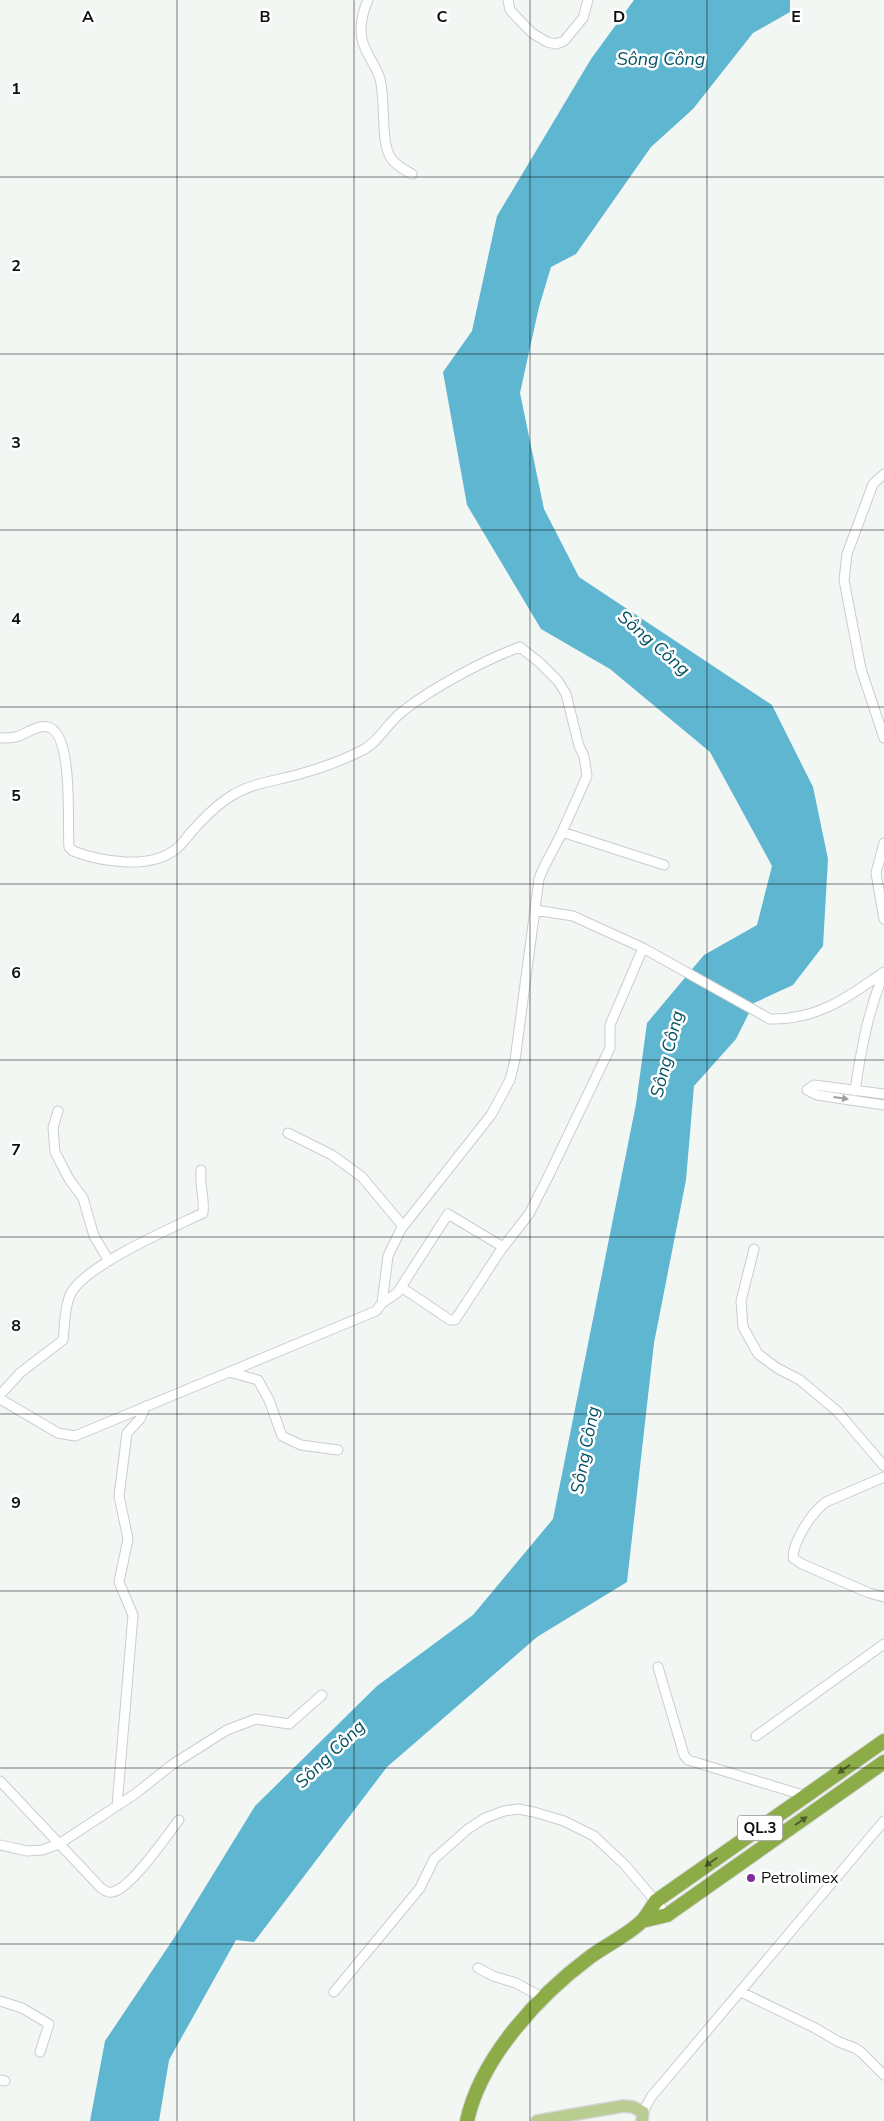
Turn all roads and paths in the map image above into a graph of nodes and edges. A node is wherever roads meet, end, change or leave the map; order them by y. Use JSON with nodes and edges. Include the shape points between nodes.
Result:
{"nodes":[{"id":1,"x":368,"y":0,"type":"edge"},
{"id":2,"x":508,"y":0,"type":"edge"},
{"id":3,"x":588,"y":0,"type":"edge"},
{"id":4,"x":412,"y":174,"type":"dead end"},
{"id":5,"x":884,"y":474,"type":"edge"},
{"id":6,"x":0,"y":738,"type":"edge"},
{"id":7,"x":884,"y":738,"type":"edge"},
{"id":8,"x":562,"y":832,"type":"junction"},
{"id":9,"x":884,"y":843,"type":"edge"},
{"id":10,"x":664,"y":865,"type":"dead end"},
{"id":11,"x":535,"y":910,"type":"junction"},
{"id":12,"x":884,"y":919,"type":"edge"},
{"id":13,"x":644,"y":948,"type":"junction"},
{"id":14,"x":884,"y":972,"type":"edge"},
{"id":15,"x":855,"y":1090,"type":"junction"},
{"id":16,"x":884,"y":1094,"type":"edge"},
{"id":17,"x":884,"y":1105,"type":"edge"},
{"id":18,"x":58,"y":1111,"type":"dead end"},
{"id":19,"x":288,"y":1132,"type":"dead end"},
{"id":20,"x":200,"y":1170,"type":"dead end"},
{"id":21,"x":403,"y":1226,"type":"junction"},
{"id":22,"x":503,"y":1247,"type":"junction"},
{"id":23,"x":754,"y":1249,"type":"dead end"},
{"id":24,"x":109,"y":1260,"type":"junction"},
{"id":25,"x":401,"y":1287,"type":"junction"},
{"id":26,"x":382,"y":1303,"type":"junction"},
{"id":27,"x":229,"y":1372,"type":"junction"},
{"id":28,"x":0,"y":1395,"type":"edge"},
{"id":29,"x":0,"y":1399,"type":"edge"},
{"id":30,"x":146,"y":1406,"type":"junction"},
{"id":31,"x":338,"y":1450,"type":"dead end"},
{"id":32,"x":884,"y":1466,"type":"edge"},
{"id":33,"x":884,"y":1477,"type":"edge"},
{"id":34,"x":884,"y":1596,"type":"edge"},
{"id":35,"x":884,"y":1644,"type":"edge"},
{"id":36,"x":658,"y":1667,"type":"dead end"},
{"id":37,"x":322,"y":1695,"type":"dead end"},
{"id":38,"x":756,"y":1736,"type":"dead end"},
{"id":39,"x":884,"y":1741,"type":"edge"},
{"id":40,"x":884,"y":1762,"type":"edge"},
{"id":41,"x":0,"y":1781,"type":"edge"},
{"id":42,"x":806,"y":1796,"type":"junction"},
{"id":43,"x":117,"y":1806,"type":"junction"},
{"id":44,"x":179,"y":1820,"type":"dead end"},
{"id":45,"x":884,"y":1821,"type":"edge"},
{"id":46,"x":59,"y":1844,"type":"junction"},
{"id":47,"x":0,"y":1845,"type":"edge"},
{"id":48,"x":656,"y":1901,"type":"junction"},
{"id":49,"x":667,"y":1915,"type":"junction"},
{"id":50,"x":642,"y":1921,"type":"junction"},
{"id":51,"x":478,"y":1968,"type":"dead end"},
{"id":52,"x":334,"y":1992,"type":"dead end"},
{"id":53,"x":741,"y":1992,"type":"junction"},
{"id":54,"x":543,"y":1998,"type":"junction"},
{"id":55,"x":0,"y":2001,"type":"edge"},
{"id":56,"x":40,"y":2052,"type":"dead end"},
{"id":57,"x":884,"y":2075,"type":"edge"},
{"id":58,"x":643,"y":2117,"type":"edge"},
{"id":59,"x":467,"y":2121,"type":"edge"},
{"id":60,"x":537,"y":2121,"type":"edge"}],
"edges":[{"from":1,"to":4,"type":"street","via":[[361,30],[365,49],[380,79],[385,140],[396,165]]},
{"from":2,"to":3,"type":"street","via":[[510,10],[532,33],[556,44],[564,41],[583,18]]},
{"from":5,"to":7,"type":"street","via":[[873,484],[847,554],[844,573],[861,670]]},
{"from":6,"to":8,"type":"street","via":[[16,737],[41,726],[57,734],[66,764],[69,794],[68,847],[112,860],[151,860],[176,849],[230,796],[263,782],[302,774],[361,751],[380,738],[403,711],[468,672],[520,647],[558,681],[566,694],[584,756],[587,776]]},
{"from":8,"to":10,"type":"street"},
{"from":8,"to":11,"type":"street","via":[[539,879]]},
{"from":9,"to":12,"type":"street","via":[[876,874]]},
{"from":11,"to":13,"type":"street","via":[[573,916]]},
{"from":11,"to":21,"type":"street","via":[[510,1080],[491,1115]]},
{"from":13,"to":14,"type":"street","via":[[770,1019],[826,1009]]},
{"from":13,"to":22,"type":"street","via":[[610,1025],[610,1048],[596,1080],[529,1214]]},
{"from":14,"to":15,"type":"street","via":[[861,1046]]},
{"from":15,"to":16,"type":"street"},
{"from":15,"to":17,"type":"street","one_way":true,"via":[[814,1085],[807,1090],[817,1095]]},
{"from":18,"to":24,"type":"street","via":[[53,1128],[55,1152],[68,1179],[83,1198],[94,1236]]},
{"from":19,"to":21,"type":"street","via":[[325,1151],[362,1177]]},
{"from":20,"to":24,"type":"street","via":[[203,1213]]},
{"from":21,"to":26,"type":"street","via":[[388,1256]]},
{"from":22,"to":25,"type":"street","via":[[448,1214]]},
{"from":22,"to":25,"type":"street","via":[[453,1321]]},
{"from":23,"to":32,"type":"street","via":[[740,1301],[746,1334],[758,1354],[800,1380],[840,1414]]},
{"from":24,"to":28,"type":"street","via":[[77,1283],[70,1295],[63,1340],[26,1367]]},
{"from":25,"to":26,"type":"street"},
{"from":26,"to":27,"type":"street","via":[[376,1311]]},
{"from":27,"to":30,"type":"street"},
{"from":27,"to":31,"type":"street","via":[[258,1380],[282,1436],[301,1445]]},
{"from":29,"to":30,"type":"street","via":[[58,1433],[75,1436]]},
{"from":30,"to":43,"type":"street","via":[[140,1419],[127,1433],[118,1496],[128,1539],[119,1582],[134,1615]]},
{"from":33,"to":34,"type":"street","via":[[817,1508],[793,1549],[794,1558],[802,1564],[869,1593]]},
{"from":35,"to":38,"type":"street"},
{"from":36,"to":42,"type":"street","via":[[688,1760]]},
{"from":37,"to":43,"type":"street","via":[[289,1724],[256,1719],[227,1730],[173,1764]]},
{"from":39,"to":42,"type":"highway","number":"QL.3","one_way":true},
{"from":49,"to":40,"type":"highway","number":"QL.3","one_way":true},
{"from":41,"to":46,"type":"street"},
{"from":42,"to":48,"type":"highway","number":"QL.3","one_way":true},
{"from":43,"to":46,"type":"street"},
{"from":44,"to":46,"type":"street","via":[[147,1862],[114,1892],[101,1888]]},
{"from":45,"to":53,"type":"street"},
{"from":46,"to":47,"type":"street","via":[[27,1851]]},
{"from":48,"to":49,"type":"street"},
{"from":48,"to":50,"type":"highway","number":"QL.3"},
{"from":48,"to":52,"type":"street","via":[[594,1836],[564,1821],[534,1812],[504,1811],[468,1828],[434,1859],[420,1888]]},
{"from":49,"to":50,"type":"highway","number":"QL.3"},
{"from":50,"to":54,"type":"highway","number":"QL.3","via":[[589,1958]]},
{"from":51,"to":54,"type":"street","via":[[516,1982]]},
{"from":53,"to":57,"type":"street","via":[[855,2048]]},
{"from":53,"to":58,"type":"street","via":[[651,2097]]},
{"from":54,"to":59,"type":"highway","number":"QL.3","via":[[485,2072]]},
{"from":55,"to":56,"type":"street","via":[[22,2008],[49,2024]]},
{"from":58,"to":60,"type":"main road","via":[[633,2107],[623,2106]]}]}
